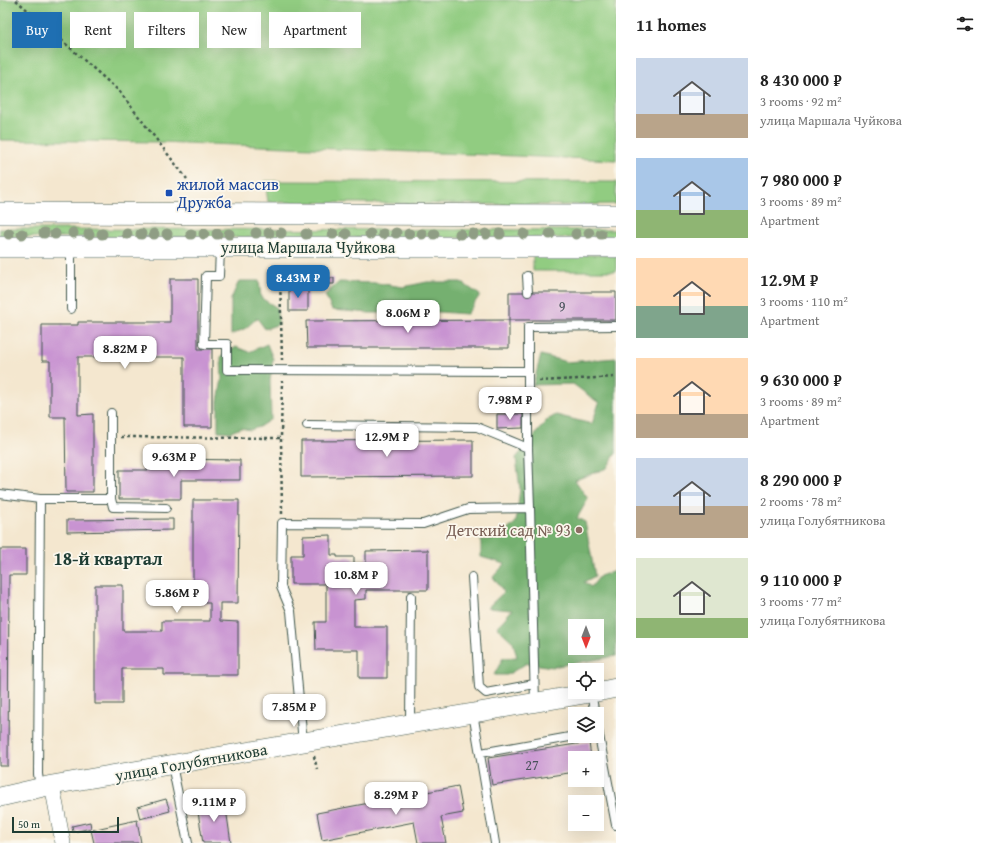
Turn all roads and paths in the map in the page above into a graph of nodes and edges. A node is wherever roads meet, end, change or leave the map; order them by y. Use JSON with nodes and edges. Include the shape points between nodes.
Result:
{"nodes":[{"id":1,"x":16,"y":0,"type":"edge"},
{"id":2,"x":187,"y":179,"type":"dead end"},
{"id":3,"x":0,"y":213,"type":"edge"},
{"id":4,"x":616,"y":215,"type":"edge"},
{"id":5,"x":0,"y":247,"type":"edge"},
{"id":6,"x":71,"y":247,"type":"junction"},
{"id":7,"x":220,"y":247,"type":"junction"},
{"id":8,"x":616,"y":247,"type":"edge"},
{"id":9,"x":280,"y":274,"type":"dead end"},
{"id":10,"x":527,"y":276,"type":"dead end"},
{"id":11,"x":528,"y":292,"type":"dead end"},
{"id":12,"x":71,"y":309,"type":"dead end"},
{"id":13,"x":616,"y":326,"type":"edge"},
{"id":14,"x":283,"y":369,"type":"junction"},
{"id":15,"x":528,"y":370,"type":"junction"},
{"id":16,"x":616,"y":377,"type":"edge"},
{"id":17,"x":528,"y":382,"type":"junction"},
{"id":18,"x":111,"y":413,"type":"dead end"},
{"id":19,"x":307,"y":425,"type":"dead end"},
{"id":20,"x":111,"y":437,"type":"junction"},
{"id":21,"x":281,"y":438,"type":"junction"},
{"id":22,"x":528,"y":448,"type":"junction"},
{"id":23,"x":0,"y":494,"type":"edge"},
{"id":24,"x":40,"y":499,"type":"junction"},
{"id":25,"x":111,"y":499,"type":"junction"},
{"id":26,"x":166,"y":508,"type":"dead end"},
{"id":27,"x":530,"y":508,"type":"junction"},
{"id":28,"x":282,"y":523,"type":"junction"},
{"id":29,"x":472,"y":577,"type":"dead end"},
{"id":30,"x":411,"y":596,"type":"dead end"},
{"id":31,"x":534,"y":684,"type":"junction"},
{"id":32,"x":616,"y":688,"type":"edge"},
{"id":33,"x":604,"y":690,"type":"edge"},
{"id":34,"x":568,"y":697,"type":"edge"},
{"id":35,"x":535,"y":703,"type":"junction"},
{"id":36,"x":473,"y":713,"type":"junction"},
{"id":37,"x":410,"y":724,"type":"junction"},
{"id":38,"x":568,"y":737,"type":"edge"},
{"id":39,"x":303,"y":742,"type":"junction"},
{"id":40,"x":600,"y":743,"type":"edge"},
{"id":41,"x":480,"y":753,"type":"junction"},
{"id":42,"x":172,"y":765,"type":"junction"},
{"id":43,"x":46,"y":786,"type":"junction"},
{"id":44,"x":0,"y":797,"type":"edge"},
{"id":45,"x":616,"y":825,"type":"edge"},
{"id":46,"x":63,"y":843,"type":"edge"},
{"id":47,"x":188,"y":843,"type":"edge"},
{"id":48,"x":495,"y":843,"type":"edge"}],
"edges":[{"from":1,"to":2,"type":"path","via":[[119,91]]},
{"from":3,"to":4,"type":"main road","name":"улица Маршала Чуйкова"},
{"from":5,"to":6,"type":"main road","name":"улица Маршала Чуйкова"},
{"from":6,"to":7,"type":"main road","name":"улица Маршала Чуйкова"},
{"from":6,"to":12,"type":"lane"},
{"from":7,"to":8,"type":"main road","name":"улица Маршала Чуйкова"},
{"from":7,"to":14,"type":"lane","via":[[219,276],[206,276],[204,344],[227,344],[227,370]]},
{"from":9,"to":14,"type":"path"},
{"from":10,"to":11,"type":"lane"},
{"from":13,"to":15,"type":"lane","via":[[528,324]]},
{"from":14,"to":15,"type":"lane"},
{"from":14,"to":21,"type":"path"},
{"from":15,"to":17,"type":"lane"},
{"from":16,"to":17,"type":"path"},
{"from":17,"to":22,"type":"lane"},
{"from":18,"to":20,"type":"lane"},
{"from":19,"to":22,"type":"lane","via":[[477,427]]},
{"from":20,"to":21,"type":"path"},
{"from":20,"to":25,"type":"lane"},
{"from":21,"to":28,"type":"path"},
{"from":22,"to":27,"type":"lane"},
{"from":23,"to":24,"type":"lane"},
{"from":24,"to":25,"type":"lane"},
{"from":24,"to":43,"type":"lane","via":[[38,774]]},
{"from":25,"to":26,"type":"lane","via":[[113,507]]},
{"from":27,"to":28,"type":"lane","via":[[468,509],[423,524]]},
{"from":27,"to":31,"type":"lane"},
{"from":28,"to":39,"type":"lane","via":[[281,587],[291,611]]},
{"from":29,"to":31,"type":"lane","via":[[480,686],[486,693]]},
{"from":30,"to":37,"type":"lane"},
{"from":31,"to":35,"type":"lane"},
{"from":32,"to":33,"type":"street","name":"улица Голубятникова"},
{"from":34,"to":35,"type":"street","name":"улица Голубятникова"},
{"from":35,"to":36,"type":"street","name":"улица Голубятникова"},
{"from":36,"to":37,"type":"street","name":"улица Голубятникова"},
{"from":36,"to":41,"type":"lane"},
{"from":37,"to":39,"type":"street","name":"улица Голубятникова"},
{"from":38,"to":41,"type":"lane"},
{"from":39,"to":42,"type":"street","name":"улица Голубятникова"},
{"from":40,"to":45,"type":"lane"},
{"from":41,"to":48,"type":"lane"},
{"from":42,"to":43,"type":"street","name":"улица Голубятникова"},
{"from":42,"to":47,"type":"lane"},
{"from":43,"to":44,"type":"street","name":"улица Голубятникова"},
{"from":43,"to":46,"type":"street"}]}
